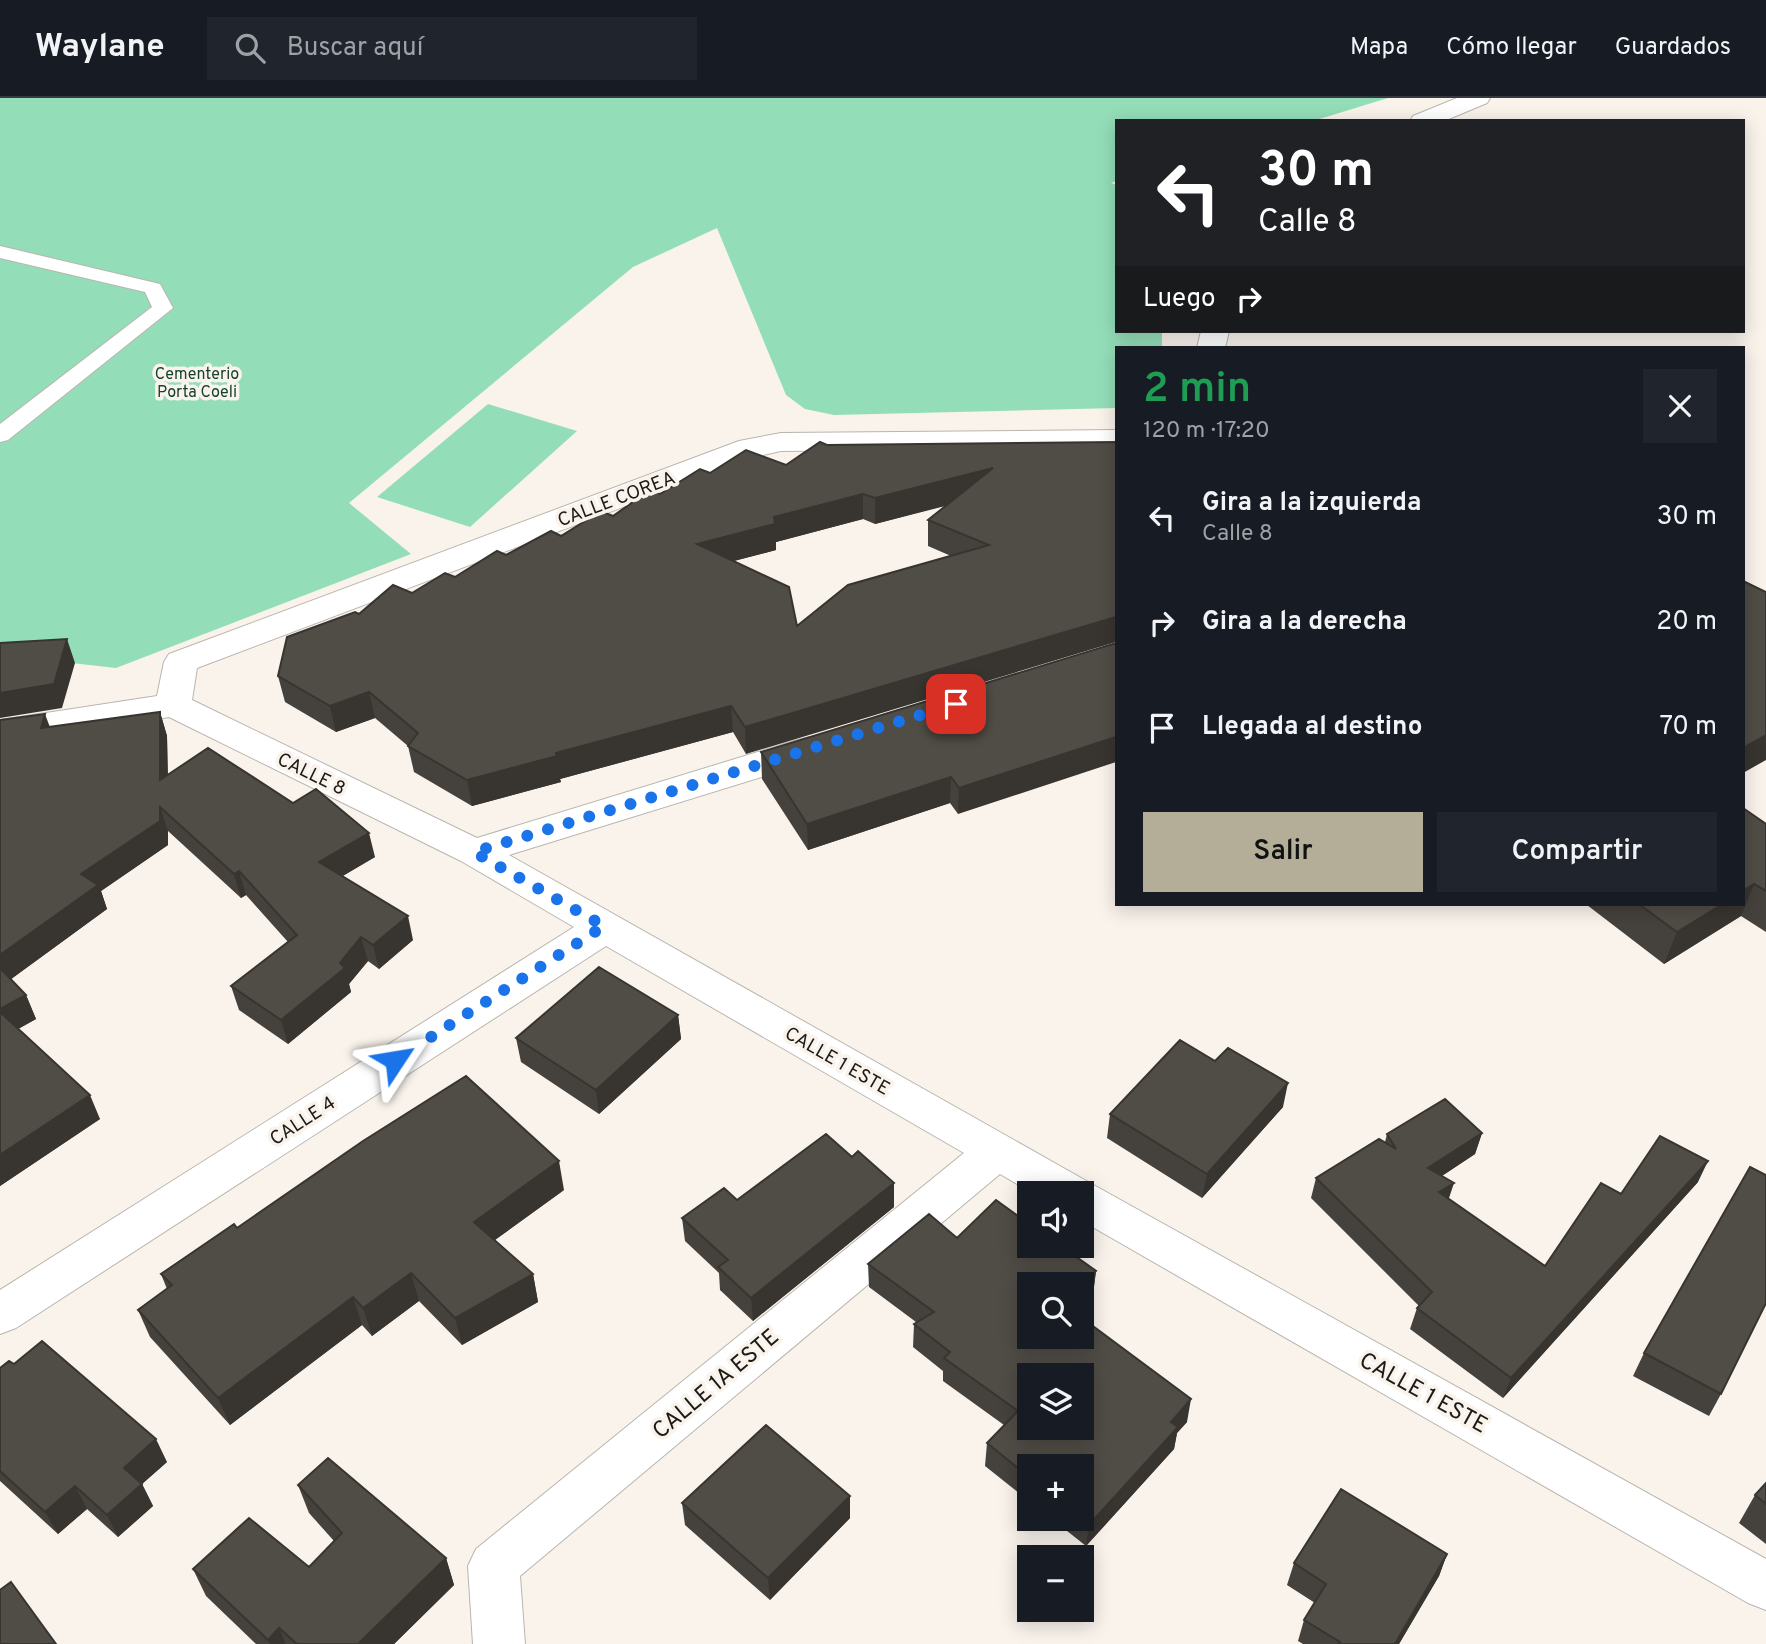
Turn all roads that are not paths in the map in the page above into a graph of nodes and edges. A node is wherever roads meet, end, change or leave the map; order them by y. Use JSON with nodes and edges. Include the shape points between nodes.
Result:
{"nodes":[{"id":1,"x":1478,"y":98,"type":"edge"},
{"id":2,"x":1427,"y":119,"type":"edge"},
{"id":3,"x":0,"y":252,"type":"edge"},
{"id":4,"x":0,"y":435,"type":"edge"},
{"id":5,"x":1115,"y":439,"type":"edge"},
{"id":6,"x":173,"y":705,"type":"junction"},
{"id":7,"x":0,"y":732,"type":"edge"},
{"id":8,"x":836,"y":741,"type":"edge"},
{"id":9,"x":474,"y":852,"type":"junction"},
{"id":10,"x":604,"y":926,"type":"junction"},
{"id":11,"x":997,"y":1151,"type":"junction"},
{"id":12,"x":1050,"y":1181,"type":"edge"},
{"id":13,"x":1094,"y":1206,"type":"edge"},
{"id":14,"x":0,"y":1314,"type":"edge"},
{"id":15,"x":1766,"y":1586,"type":"edge"},
{"id":16,"x":499,"y":1644,"type":"edge"}],
"edges":[{"from":1,"to":2,"type":"street"},
{"from":3,"to":4,"type":"lane","via":[[153,288],[163,308]]},
{"from":5,"to":6,"type":"street","name":"CALLE COREA","via":[[781,442],[750,448],[181,662]]},
{"from":6,"to":7,"type":"street"},
{"from":6,"to":9,"type":"street","name":"CALLE 8"},
{"from":8,"to":9,"type":"street"},
{"from":9,"to":10,"type":"street","name":"CALLE 8"},
{"from":10,"to":11,"type":"street","name":"CALLE 1 ESTE"},
{"from":10,"to":14,"type":"street","name":"CALLE 4"},
{"from":11,"to":12,"type":"street","name":"CALLE 1 ESTE"},
{"from":11,"to":16,"type":"street","name":"CALLE 1A ESTE","via":[[494,1566]]},
{"from":13,"to":15,"type":"street","name":"CALLE 1 ESTE"}]}
